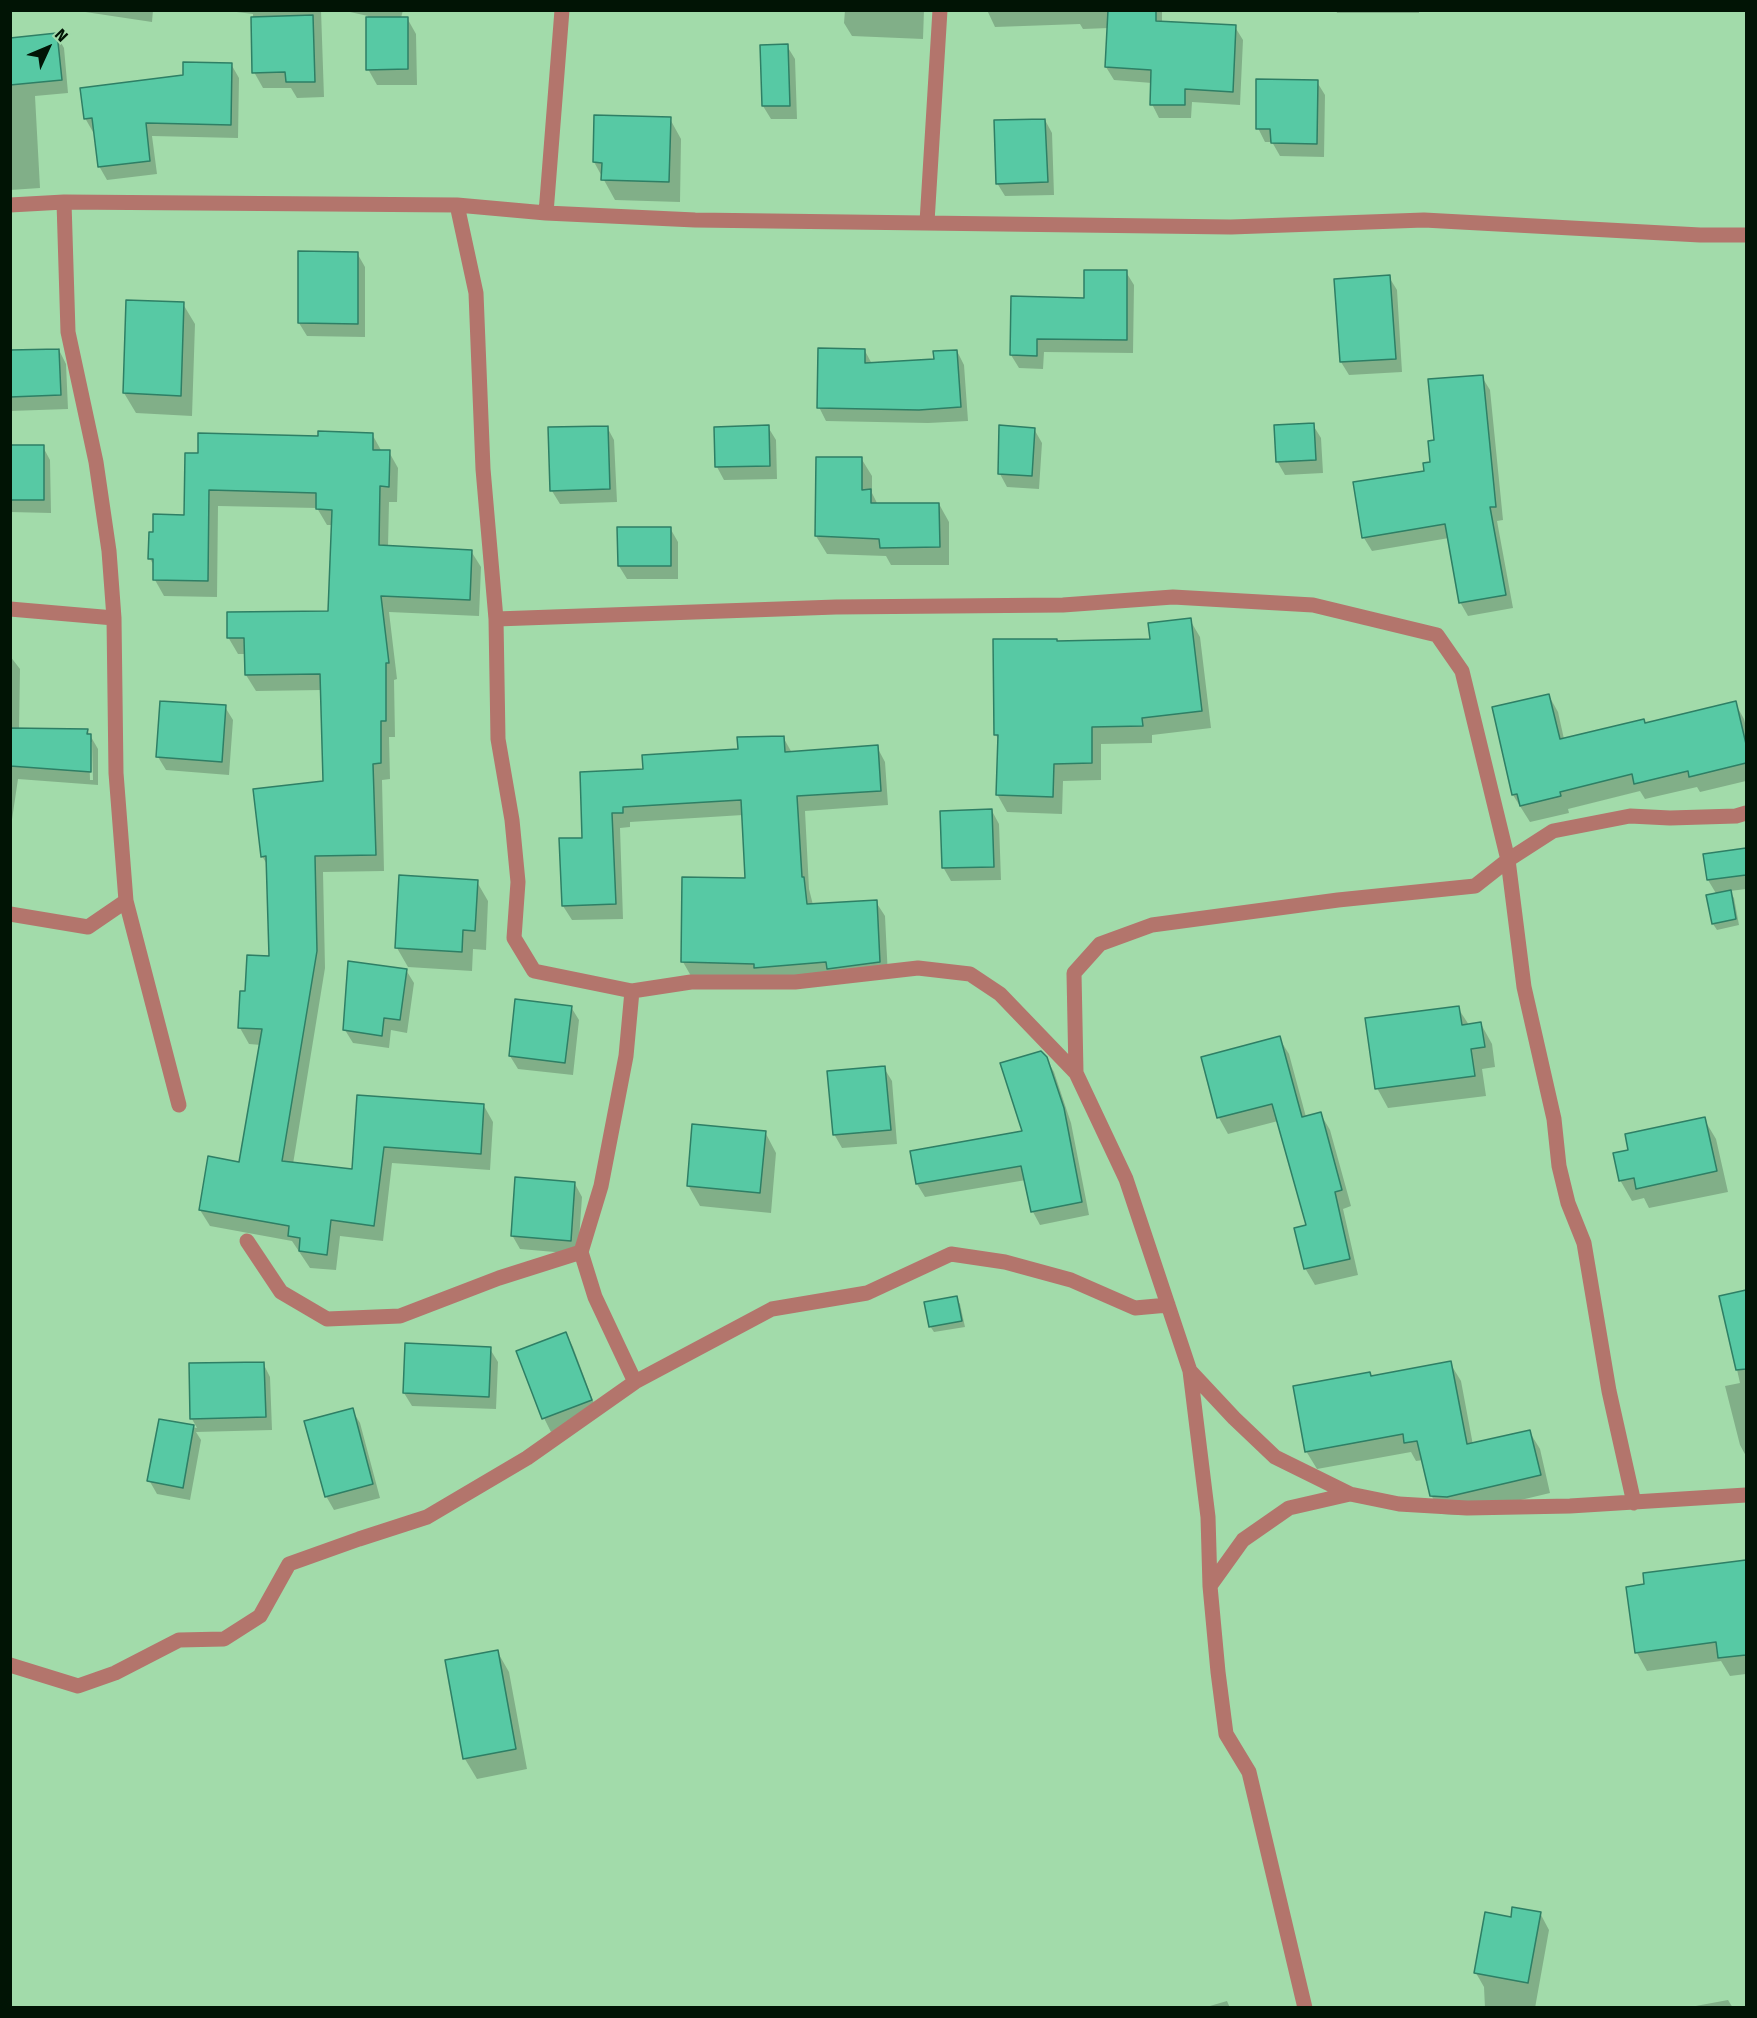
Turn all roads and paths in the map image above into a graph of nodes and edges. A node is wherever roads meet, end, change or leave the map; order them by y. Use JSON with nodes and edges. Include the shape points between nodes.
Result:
{"nodes":[{"id":1,"x":562,"y":10,"type":"edge"},
{"id":2,"x":940,"y":10,"type":"edge"},
{"id":3,"x":64,"y":202,"type":"junction"},
{"id":4,"x":10,"y":205,"type":"edge"},
{"id":5,"x":457,"y":205,"type":"junction"},
{"id":6,"x":546,"y":213,"type":"junction"},
{"id":7,"x":927,"y":222,"type":"junction"},
{"id":8,"x":1746,"y":235,"type":"edge"},
{"id":9,"x":10,"y":609,"type":"edge"},
{"id":10,"x":114,"y":618,"type":"junction"},
{"id":11,"x":496,"y":619,"type":"junction"},
{"id":12,"x":1746,"y":813,"type":"edge"},
{"id":13,"x":1508,"y":860,"type":"junction"},
{"id":14,"x":126,"y":901,"type":"junction"},
{"id":15,"x":10,"y":914,"type":"edge"},
{"id":16,"x":632,"y":991,"type":"junction"},
{"id":17,"x":1076,"y":1073,"type":"junction"},
{"id":18,"x":179,"y":1105,"type":"dead end"},
{"id":19,"x":247,"y":1241,"type":"dead end"},
{"id":20,"x":581,"y":1252,"type":"junction"},
{"id":21,"x":1168,"y":1305,"type":"junction"},
{"id":22,"x":1190,"y":1371,"type":"junction"},
{"id":23,"x":635,"y":1382,"type":"junction"},
{"id":24,"x":1350,"y":1494,"type":"junction"},
{"id":25,"x":1746,"y":1495,"type":"edge"},
{"id":26,"x":1634,"y":1503,"type":"junction"},
{"id":27,"x":1210,"y":1586,"type":"junction"},
{"id":28,"x":10,"y":1665,"type":"edge"},
{"id":29,"x":1305,"y":2007,"type":"edge"}],
"edges":[{"from":1,"to":6,"type":"street"},
{"from":2,"to":7,"type":"street"},
{"from":3,"to":4,"type":"street"},
{"from":3,"to":5,"type":"street"},
{"from":3,"to":10,"type":"street","via":[[69,332],[96,462]]},
{"from":5,"to":6,"type":"street"},
{"from":5,"to":11,"type":"street","via":[[476,293],[483,469]]},
{"from":6,"to":7,"type":"street","via":[[695,220]]},
{"from":7,"to":8,"type":"street","via":[[1231,227],[1425,220]]},
{"from":9,"to":10,"type":"street"},
{"from":10,"to":14,"type":"street","via":[[116,773]]},
{"from":11,"to":13,"type":"street","via":[[836,607],[1063,606],[1173,597],[1313,606],[1397,624],[1437,635],[1462,671]]},
{"from":11,"to":16,"type":"street","via":[[498,739],[518,882],[514,938],[534,971]]},
{"from":12,"to":13,"type":"street","via":[[1670,818],[1630,816],[1553,831]]},
{"from":13,"to":17,"type":"street","via":[[1475,886],[1152,926],[1100,944],[1074,972]]},
{"from":13,"to":26,"type":"street","via":[[1524,987],[1554,1119],[1559,1166],[1584,1243],[1609,1391]]},
{"from":14,"to":15,"type":"street","via":[[88,927]]},
{"from":14,"to":18,"type":"street"},
{"from":16,"to":17,"type":"street","via":[[691,982],[795,982],[918,968],[970,974],[1000,994]]},
{"from":16,"to":20,"type":"street","via":[[627,1056],[600,1186]]},
{"from":17,"to":21,"type":"street","via":[[1126,1179]]},
{"from":19,"to":20,"type":"street","via":[[281,1292],[327,1319],[399,1316]]},
{"from":20,"to":23,"type":"street","via":[[595,1298]]},
{"from":21,"to":22,"type":"street"},
{"from":21,"to":23,"type":"street","via":[[1135,1308],[1071,1280],[1005,1262],[951,1254],[867,1293],[772,1309]]},
{"from":22,"to":24,"type":"street","via":[[1275,1457]]},
{"from":22,"to":27,"type":"street","via":[[1208,1517]]},
{"from":23,"to":28,"type":"street","via":[[527,1458],[427,1517],[289,1564],[260,1616],[224,1639],[179,1640],[115,1673],[78,1686]]},
{"from":24,"to":26,"type":"street","via":[[1399,1504],[1467,1508]]},
{"from":24,"to":27,"type":"street","via":[[1289,1508],[1243,1540]]},
{"from":25,"to":26,"type":"street"},
{"from":27,"to":29,"type":"street","via":[[1226,1734],[1249,1772]]}]}
